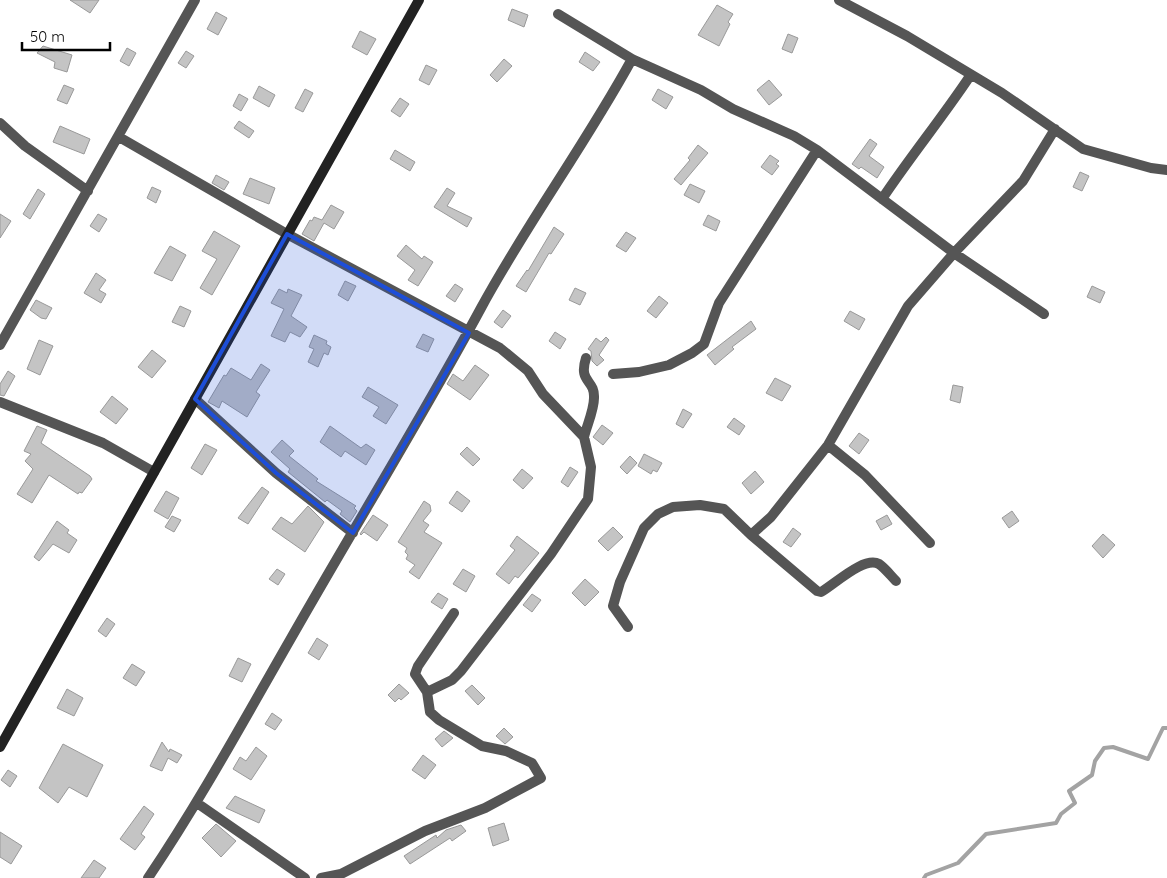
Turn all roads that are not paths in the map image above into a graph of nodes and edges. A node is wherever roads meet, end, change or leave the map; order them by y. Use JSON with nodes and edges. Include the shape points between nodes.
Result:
{"nodes":[{"id":1,"x":195,"y":0,"type":"edge"},
{"id":2,"x":419,"y":0,"type":"edge"},
{"id":3,"x":839,"y":0,"type":"edge"},
{"id":4,"x":558,"y":14,"type":"dead end"},
{"id":5,"x":632,"y":59,"type":"junction"},
{"id":6,"x":970,"y":76,"type":"junction"},
{"id":7,"x":0,"y":123,"type":"edge"},
{"id":8,"x":1055,"y":129,"type":"junction"},
{"id":9,"x":119,"y":137,"type":"junction"},
{"id":10,"x":817,"y":150,"type":"junction"},
{"id":11,"x":1167,"y":170,"type":"edge"},
{"id":12,"x":88,"y":191,"type":"junction"},
{"id":13,"x":882,"y":199,"type":"junction"},
{"id":14,"x":287,"y":234,"type":"junction"},
{"id":15,"x":954,"y":253,"type":"junction"},
{"id":16,"x":1044,"y":314,"type":"dead end"},
{"id":17,"x":469,"y":333,"type":"junction"},
{"id":18,"x":0,"y":345,"type":"edge"},
{"id":19,"x":586,"y":358,"type":"dead end"},
{"id":20,"x":613,"y":374,"type":"dead end"},
{"id":21,"x":195,"y":399,"type":"junction"},
{"id":22,"x":0,"y":402,"type":"edge"},
{"id":23,"x":584,"y":437,"type":"junction"},
{"id":24,"x":828,"y":446,"type":"junction"},
{"id":25,"x":154,"y":472,"type":"junction"},
{"id":26,"x":353,"y":533,"type":"junction"},
{"id":27,"x":751,"y":535,"type":"junction"},
{"id":28,"x":930,"y":543,"type":"dead end"},
{"id":29,"x":896,"y":581,"type":"dead end"},
{"id":30,"x":454,"y":613,"type":"dead end"},
{"id":31,"x":628,"y":627,"type":"dead end"},
{"id":32,"x":427,"y":692,"type":"junction"},
{"id":33,"x":0,"y":747,"type":"edge"},
{"id":34,"x":197,"y":803,"type":"junction"},
{"id":35,"x":148,"y":878,"type":"edge"},
{"id":36,"x":304,"y":878,"type":"edge"},
{"id":37,"x":321,"y":878,"type":"edge"}],
"edges":[{"from":1,"to":9,"type":"street"},
{"from":2,"to":14,"type":"main road"},
{"from":3,"to":6,"type":"street","via":[[907,36]]},
{"from":4,"to":5,"type":"street"},
{"from":5,"to":10,"type":"street","via":[[701,90]]},
{"from":5,"to":17,"type":"street"},
{"from":6,"to":8,"type":"street","via":[[1002,93]]},
{"from":6,"to":13,"type":"street"},
{"from":7,"to":12,"type":"street","via":[[25,146]]},
{"from":8,"to":11,"type":"street","via":[[1083,149]]},
{"from":8,"to":15,"type":"street","via":[[1024,181]]},
{"from":9,"to":12,"type":"street"},
{"from":9,"to":14,"type":"street"},
{"from":10,"to":13,"type":"street"},
{"from":10,"to":20,"type":"street","via":[[719,303],[704,344],[669,364],[639,372]]},
{"from":12,"to":18,"type":"street"},
{"from":13,"to":15,"type":"street"},
{"from":14,"to":17,"type":"street"},
{"from":14,"to":21,"type":"main road"},
{"from":15,"to":16,"type":"street"},
{"from":15,"to":24,"type":"street","via":[[908,306]]},
{"from":17,"to":23,"type":"street","via":[[514,358]]},
{"from":17,"to":26,"type":"street"},
{"from":19,"to":23,"type":"street","via":[[582,370],[594,399]]},
{"from":21,"to":25,"type":"main road"},
{"from":21,"to":26,"type":"street","via":[[276,473]]},
{"from":22,"to":25,"type":"street","via":[[103,443]]},
{"from":23,"to":32,"type":"street","via":[[591,467],[588,499],[551,554],[461,671],[452,680]]},
{"from":24,"to":27,"type":"street","via":[[771,516]]},
{"from":24,"to":28,"type":"street","via":[[865,475]]},
{"from":25,"to":33,"type":"main road"},
{"from":26,"to":34,"type":"street"},
{"from":27,"to":29,"type":"street","via":[[817,591],[822,592],[858,567],[871,562],[880,565]]},
{"from":27,"to":31,"type":"street","via":[[724,509],[700,505],[673,507],[658,514],[644,528],[613,606]]},
{"from":30,"to":32,"type":"street","via":[[415,674]]},
{"from":32,"to":37,"type":"street","via":[[430,712],[439,720],[482,746],[527,760],[541,778],[485,808],[425,831],[341,874]]},
{"from":34,"to":35,"type":"street"},
{"from":34,"to":36,"type":"street"}]}
